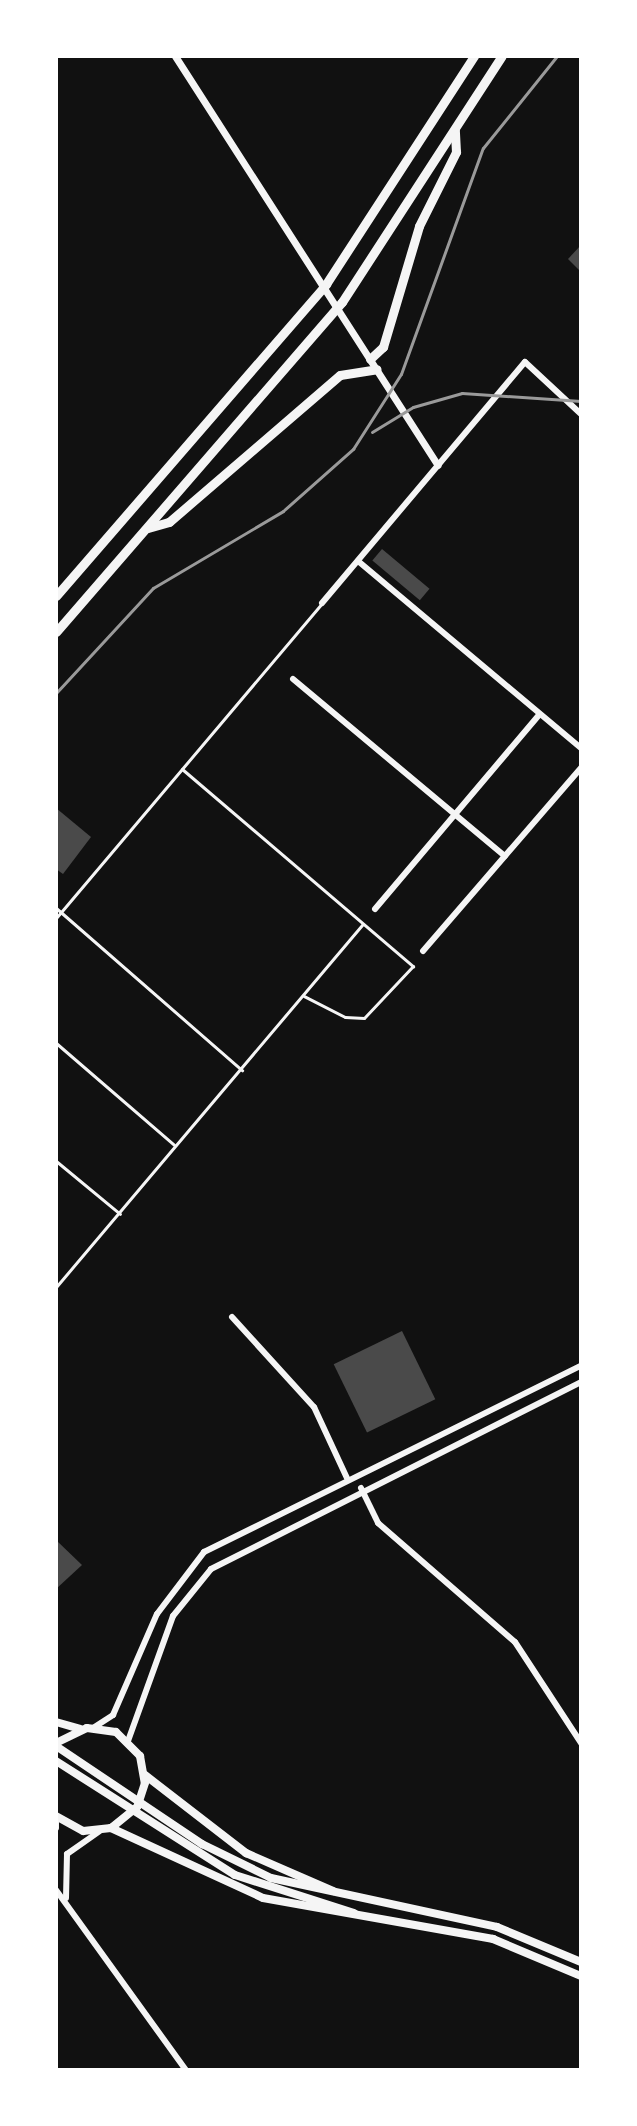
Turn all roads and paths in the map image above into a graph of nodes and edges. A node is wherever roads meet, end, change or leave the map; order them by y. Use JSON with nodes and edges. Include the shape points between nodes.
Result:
{"nodes":[{"id":1,"x":175,"y":56,"type":"edge"},
{"id":2,"x":474,"y":56,"type":"edge"},
{"id":3,"x":502,"y":56,"type":"edge"},
{"id":4,"x":455,"y":129,"type":"junction"},
{"id":5,"x":370,"y":359,"type":"junction"},
{"id":6,"x":377,"y":369,"type":"junction"},
{"id":7,"x":581,"y":414,"type":"edge"},
{"id":8,"x":438,"y":465,"type":"junction"},
{"id":9,"x":148,"y":528,"type":"junction"},
{"id":10,"x":358,"y":561,"type":"junction"},
{"id":11,"x":56,"y":596,"type":"edge"},
{"id":12,"x":322,"y":603,"type":"joint"},
{"id":13,"x":56,"y":632,"type":"edge"},
{"id":14,"x":293,"y":679,"type":"dead end"},
{"id":15,"x":540,"y":714,"type":"junction"},
{"id":16,"x":581,"y":748,"type":"edge"},
{"id":17,"x":581,"y":768,"type":"edge"},
{"id":18,"x":182,"y":769,"type":"junction"},
{"id":19,"x":455,"y":814,"type":"junction"},
{"id":20,"x":505,"y":856,"type":"junction"},
{"id":21,"x":56,"y":908,"type":"edge"},
{"id":22,"x":375,"y":909,"type":"dead end"},
{"id":23,"x":58,"y":916,"type":"edge"},
{"id":24,"x":363,"y":924,"type":"junction"},
{"id":25,"x":423,"y":951,"type":"dead end"},
{"id":26,"x":303,"y":995,"type":"junction"},
{"id":27,"x":56,"y":1043,"type":"edge"},
{"id":28,"x":242,"y":1070,"type":"junction"},
{"id":29,"x":175,"y":1146,"type":"junction"},
{"id":30,"x":56,"y":1161,"type":"edge"},
{"id":31,"x":120,"y":1214,"type":"junction"},
{"id":32,"x":57,"y":1285,"type":"edge"},
{"id":33,"x":232,"y":1317,"type":"dead end"},
{"id":34,"x":581,"y":1366,"type":"edge"},
{"id":35,"x":581,"y":1382,"type":"edge"},
{"id":36,"x":347,"y":1478,"type":"junction"},
{"id":37,"x":361,"y":1488,"type":"junction"},
{"id":38,"x":56,"y":1722,"type":"edge"},
{"id":39,"x":93,"y":1728,"type":"junction"},
{"id":40,"x":80,"y":1729,"type":"junction"},
{"id":41,"x":128,"y":1741,"type":"junction"},
{"id":42,"x":581,"y":1743,"type":"edge"},
{"id":43,"x":56,"y":1745,"type":"edge"},
{"id":44,"x":56,"y":1761,"type":"edge"},
{"id":45,"x":145,"y":1779,"type":"junction"},
{"id":46,"x":56,"y":1818,"type":"edge"},
{"id":47,"x":115,"y":1827,"type":"junction"},
{"id":48,"x":56,"y":1828,"type":"edge"},
{"id":49,"x":100,"y":1831,"type":"junction"},
{"id":50,"x":59,"y":1864,"type":"edge"},
{"id":51,"x":56,"y":1890,"type":"edge"},
{"id":52,"x":67,"y":1901,"type":"junction"},
{"id":53,"x":371,"y":1904,"type":"junction"},
{"id":54,"x":386,"y":1920,"type":"junction"},
{"id":55,"x":581,"y":1962,"type":"edge"},
{"id":56,"x":581,"y":1976,"type":"edge"},
{"id":57,"x":186,"y":2070,"type":"edge"}],
"edges":[{"from":1,"to":5,"type":"street"},
{"from":2,"to":11,"type":"highway","via":[[332,276]]},
{"from":3,"to":4,"type":"highway"},
{"from":4,"to":5,"type":"highway","via":[[456,152],[419,226],[383,347]]},
{"from":4,"to":9,"type":"highway","via":[[353,289]]},
{"from":5,"to":6,"type":"street"},
{"from":6,"to":8,"type":"street"},
{"from":6,"to":9,"type":"highway","via":[[340,375],[169,522]]},
{"from":7,"to":8,"type":"street","via":[[525,362]]},
{"from":8,"to":10,"type":"street"},
{"from":9,"to":13,"type":"highway"},
{"from":10,"to":12,"type":"street"},
{"from":10,"to":15,"type":"street"},
{"from":12,"to":18,"type":"lane"},
{"from":14,"to":19,"type":"street"},
{"from":15,"to":16,"type":"street"},
{"from":15,"to":19,"type":"street"},
{"from":17,"to":20,"type":"street"},
{"from":18,"to":23,"type":"lane"},
{"from":18,"to":24,"type":"lane"},
{"from":19,"to":20,"type":"street"},
{"from":19,"to":22,"type":"street"},
{"from":20,"to":25,"type":"street"},
{"from":21,"to":23,"type":"lane"},
{"from":23,"to":28,"type":"lane"},
{"from":24,"to":26,"type":"lane"},
{"from":24,"to":26,"type":"lane","via":[[413,966],[364,1018],[345,1017]]},
{"from":26,"to":28,"type":"lane"},
{"from":27,"to":29,"type":"lane"},
{"from":28,"to":29,"type":"lane"},
{"from":29,"to":31,"type":"lane"},
{"from":30,"to":31,"type":"lane"},
{"from":31,"to":32,"type":"lane"},
{"from":33,"to":36,"type":"street","via":[[314,1407]]},
{"from":34,"to":36,"type":"street"},
{"from":35,"to":37,"type":"street"},
{"from":36,"to":39,"type":"street","via":[[204,1552],[157,1614],[113,1715]]},
{"from":37,"to":41,"type":"street","via":[[254,1541],[189,1591],[138,1700]]},
{"from":37,"to":42,"type":"street","via":[[378,1523],[515,1642]]},
{"from":38,"to":40,"type":"main road"},
{"from":39,"to":40,"type":"main road"},
{"from":39,"to":41,"type":"main road"},
{"from":40,"to":43,"type":"main road"},
{"from":41,"to":45,"type":"main road"},
{"from":43,"to":53,"type":"main road","via":[[231,1860],[302,1889]]},
{"from":44,"to":54,"type":"main road","via":[[235,1875]]},
{"from":45,"to":47,"type":"main road","via":[[137,1807]]},
{"from":45,"to":53,"type":"main road","via":[[246,1853]]},
{"from":46,"to":48,"type":"street"},
{"from":46,"to":49,"type":"main road"},
{"from":47,"to":49,"type":"main road"},
{"from":47,"to":54,"type":"main road","via":[[263,1898]]},
{"from":49,"to":50,"type":"street"},
{"from":50,"to":52,"type":"street"},
{"from":51,"to":52,"type":"street"},
{"from":52,"to":57,"type":"street"},
{"from":53,"to":55,"type":"main road","via":[[497,1927]]},
{"from":54,"to":56,"type":"main road","via":[[493,1939]]}]}
